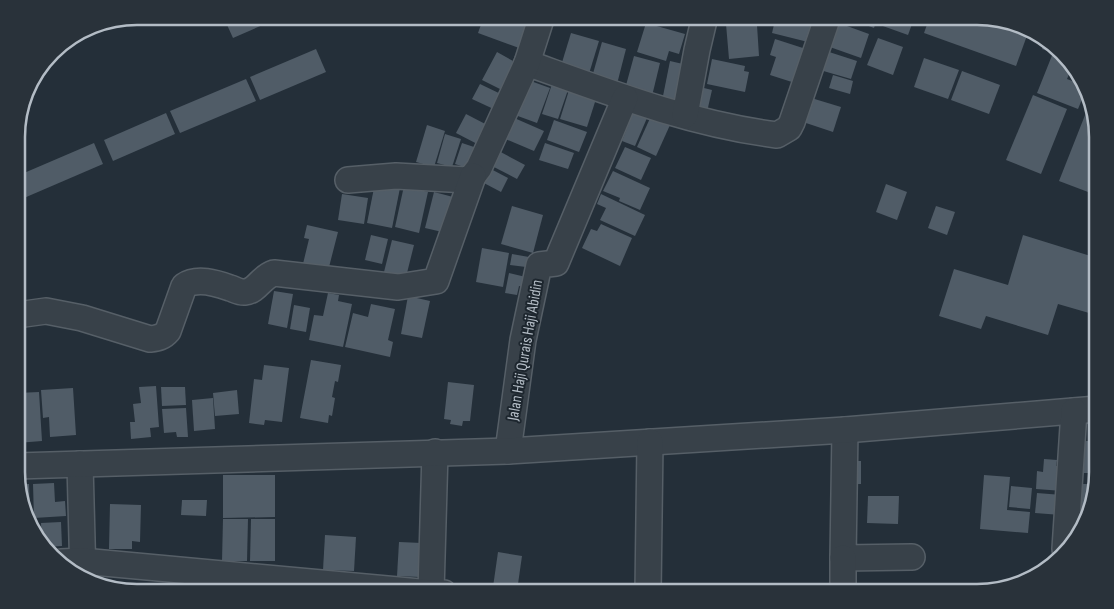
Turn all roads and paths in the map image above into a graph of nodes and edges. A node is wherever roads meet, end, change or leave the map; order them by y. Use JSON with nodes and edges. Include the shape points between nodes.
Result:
{"nodes":[{"id":1,"x":539,"y":25,"type":"edge"},
{"id":2,"x":703,"y":25,"type":"edge"},
{"id":3,"x":825,"y":25,"type":"edge"},
{"id":4,"x":526,"y":63,"type":"junction"},
{"id":5,"x":625,"y":98,"type":"junction"},
{"id":6,"x":685,"y":115,"type":"junction"},
{"id":7,"x":473,"y":176,"type":"junction"},
{"id":8,"x":348,"y":180,"type":"dead end"},
{"id":9,"x":25,"y":315,"type":"edge"},
{"id":10,"x":1086,"y":410,"type":"edge"},
{"id":11,"x":845,"y":430,"type":"junction"},
{"id":12,"x":650,"y":442,"type":"junction"},
{"id":13,"x":508,"y":451,"type":"junction"},
{"id":14,"x":434,"y":452,"type":"junction"},
{"id":15,"x":80,"y":464,"type":"junction"},
{"id":16,"x":25,"y":466,"type":"edge"},
{"id":17,"x":1068,"y":537,"type":"edge"},
{"id":18,"x":912,"y":557,"type":"dead end"},
{"id":19,"x":843,"y":558,"type":"junction"},
{"id":20,"x":75,"y":565,"type":"edge"},
{"id":21,"x":79,"y":567,"type":"edge"},
{"id":22,"x":320,"y":584,"type":"edge"},
{"id":23,"x":436,"y":584,"type":"edge"},
{"id":24,"x":648,"y":584,"type":"edge"},
{"id":25,"x":843,"y":584,"type":"edge"}],
"edges":[{"from":1,"to":4,"type":"street"},
{"from":2,"to":6,"type":"street"},
{"from":3,"to":6,"type":"street","via":[[796,112],[785,131],[776,135],[766,134]]},
{"from":4,"to":5,"type":"street"},
{"from":4,"to":7,"type":"street"},
{"from":5,"to":6,"type":"street"},
{"from":5,"to":13,"type":"street","name":"Jalan Haji Qurais Haji Abidin","via":[[556,263],[539,265],[523,340]]},
{"from":7,"to":8,"type":"street","via":[[467,180],[403,176]]},
{"from":7,"to":9,"type":"street","via":[[436,281],[398,287],[274,273],[246,292],[223,285],[189,282],[184,286],[168,331],[164,336],[150,339],[82,318],[46,311]]},
{"from":10,"to":11,"type":"street"},
{"from":10,"to":17,"type":"street"},
{"from":11,"to":12,"type":"street"},
{"from":11,"to":19,"type":"street"},
{"from":12,"to":13,"type":"street"},
{"from":12,"to":24,"type":"street"},
{"from":13,"to":14,"type":"street"},
{"from":14,"to":15,"type":"street"},
{"from":14,"to":23,"type":"street"},
{"from":15,"to":16,"type":"street"},
{"from":15,"to":20,"type":"street"},
{"from":18,"to":19,"type":"street"},
{"from":19,"to":25,"type":"street"},
{"from":21,"to":22,"type":"street"}]}
